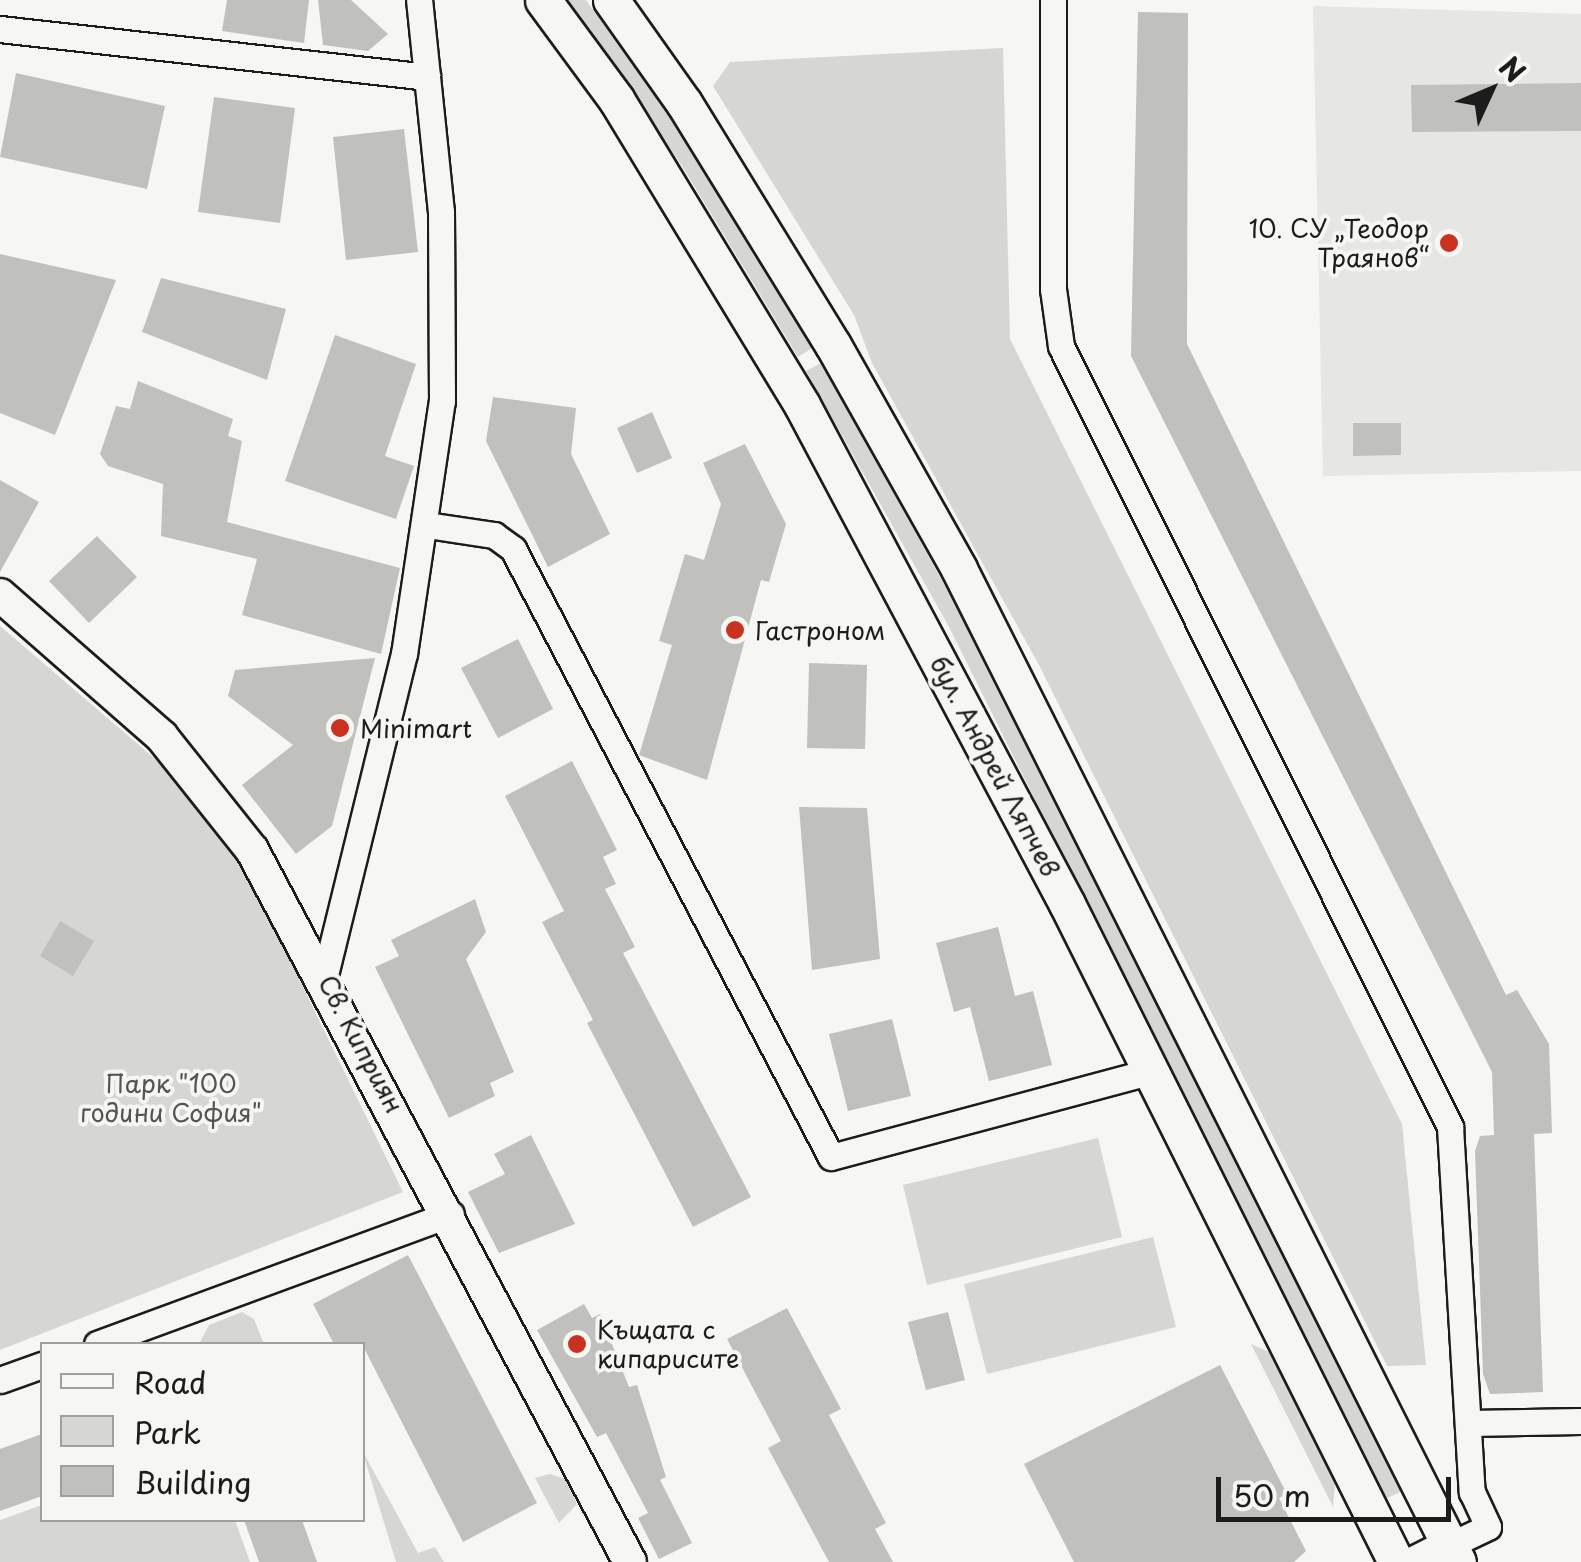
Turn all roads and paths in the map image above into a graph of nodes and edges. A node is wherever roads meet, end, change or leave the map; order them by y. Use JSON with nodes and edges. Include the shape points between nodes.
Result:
{"nodes":[{"id":1,"x":420,"y":0,"type":"edge"},
{"id":2,"x":544,"y":0,"type":"edge"},
{"id":3,"x":610,"y":0,"type":"edge"},
{"id":4,"x":1053,"y":0,"type":"edge"},
{"id":5,"x":0,"y":29,"type":"edge"},
{"id":6,"x":427,"y":77,"type":"junction"},
{"id":7,"x":428,"y":525,"type":"junction"},
{"id":8,"x":0,"y":595,"type":"edge"},
{"id":9,"x":325,"y":975,"type":"junction"},
{"id":10,"x":1152,"y":1071,"type":"junction"},
{"id":11,"x":451,"y":1214,"type":"junction"},
{"id":12,"x":102,"y":1342,"type":"edge"},
{"id":13,"x":40,"y":1365,"type":"edge"},
{"id":14,"x":0,"y":1380,"type":"edge"},
{"id":15,"x":1581,"y":1421,"type":"edge"},
{"id":16,"x":1468,"y":1423,"type":"junction"},
{"id":17,"x":1454,"y":1554,"type":"edge"},
{"id":18,"x":630,"y":1562,"type":"edge"},
{"id":19,"x":1396,"y":1562,"type":"edge"},
{"id":20,"x":1416,"y":1562,"type":"edge"}],
"edges":[{"from":1,"to":6,"type":"street"},
{"from":2,"to":10,"type":"main road","name":"бул. Андрей Ляпчев","via":[[616,99],[784,373]]},
{"from":3,"to":17,"type":"main road","via":[[684,103],[833,345],[959,569]]},
{"from":4,"to":16,"type":"street","via":[[1054,315],[1061,346],[1444,1108]]},
{"from":5,"to":6,"type":"street"},
{"from":6,"to":7,"type":"street","via":[[444,299]]},
{"from":7,"to":9,"type":"street"},
{"from":7,"to":10,"type":"street","via":[[494,535],[513,549],[830,1156]]},
{"from":8,"to":9,"type":"street","name":"Св. Киприян","via":[[99,675],[211,793]]},
{"from":9,"to":11,"type":"street","name":"Св. Киприян"},
{"from":10,"to":19,"type":"main road","name":"бул. Андрей Ляпчев"},
{"from":11,"to":12,"type":"street"},
{"from":11,"to":18,"type":"street","name":"Св. Киприян"},
{"from":13,"to":14,"type":"street"},
{"from":15,"to":16,"type":"street"},
{"from":16,"to":17,"type":"street","via":[[1472,1492],[1488,1527]]},
{"from":17,"to":20,"type":"street"}]}
